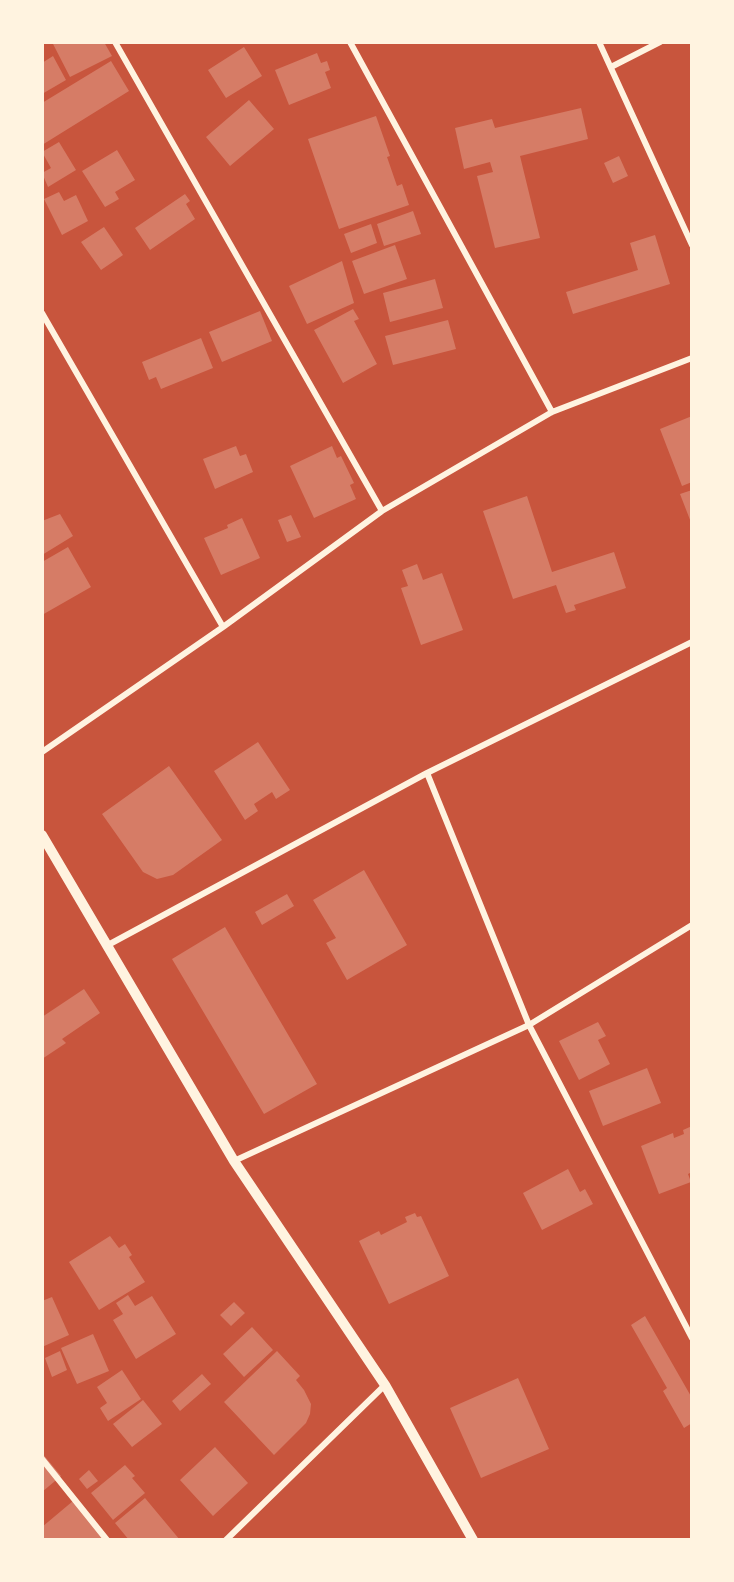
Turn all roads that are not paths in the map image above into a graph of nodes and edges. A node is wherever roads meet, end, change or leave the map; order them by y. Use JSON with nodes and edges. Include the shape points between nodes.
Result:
{"nodes":[{"id":1,"x":115,"y":42,"type":"edge"},
{"id":2,"x":350,"y":42,"type":"edge"},
{"id":3,"x":599,"y":42,"type":"edge"},
{"id":4,"x":660,"y":42,"type":"edge"},
{"id":5,"x":611,"y":67,"type":"junction"},
{"id":6,"x":692,"y":244,"type":"edge"},
{"id":7,"x":42,"y":313,"type":"edge"},
{"id":8,"x":692,"y":358,"type":"edge"},
{"id":9,"x":552,"y":412,"type":"junction"},
{"id":10,"x":382,"y":511,"type":"junction"},
{"id":11,"x":223,"y":627,"type":"junction"},
{"id":12,"x":692,"y":642,"type":"edge"},
{"id":13,"x":42,"y":753,"type":"edge"},
{"id":14,"x":427,"y":773,"type":"junction"},
{"id":15,"x":42,"y":835,"type":"edge"},
{"id":16,"x":692,"y":925,"type":"edge"},
{"id":17,"x":108,"y":945,"type":"junction"},
{"id":18,"x":529,"y":1026,"type":"junction"},
{"id":19,"x":234,"y":1161,"type":"junction"},
{"id":20,"x":692,"y":1338,"type":"edge"},
{"id":21,"x":385,"y":1385,"type":"junction"},
{"id":22,"x":42,"y":1459,"type":"edge"},
{"id":23,"x":107,"y":1540,"type":"edge"},
{"id":24,"x":226,"y":1540,"type":"edge"},
{"id":25,"x":473,"y":1540,"type":"edge"}],
"edges":[{"from":1,"to":10,"type":"street"},
{"from":2,"to":9,"type":"street"},
{"from":3,"to":5,"type":"street"},
{"from":4,"to":5,"type":"street"},
{"from":5,"to":6,"type":"street"},
{"from":7,"to":11,"type":"street"},
{"from":8,"to":9,"type":"street"},
{"from":9,"to":10,"type":"street"},
{"from":10,"to":11,"type":"street"},
{"from":11,"to":13,"type":"street"},
{"from":12,"to":14,"type":"street"},
{"from":14,"to":17,"type":"street"},
{"from":14,"to":18,"type":"street"},
{"from":15,"to":17,"type":"street"},
{"from":16,"to":18,"type":"street"},
{"from":17,"to":19,"type":"street"},
{"from":18,"to":19,"type":"street"},
{"from":18,"to":20,"type":"street"},
{"from":19,"to":21,"type":"street"},
{"from":21,"to":24,"type":"street"},
{"from":21,"to":25,"type":"street"},
{"from":22,"to":23,"type":"street"}]}
